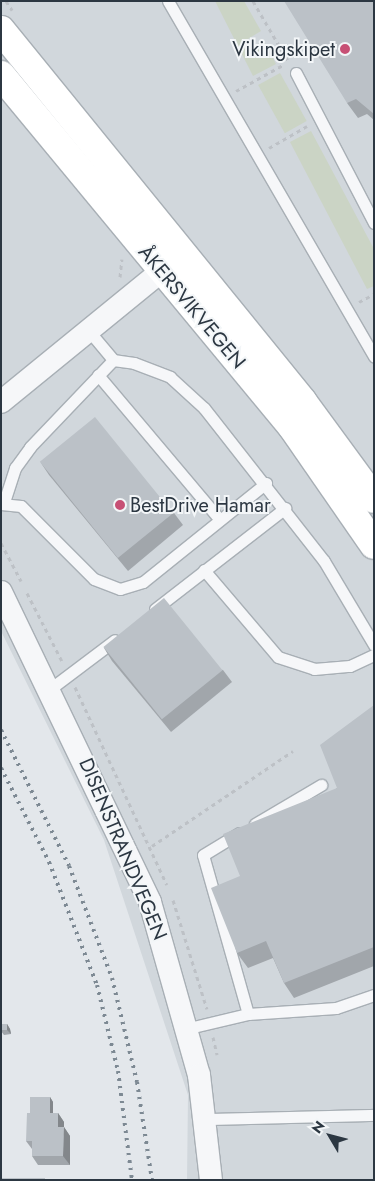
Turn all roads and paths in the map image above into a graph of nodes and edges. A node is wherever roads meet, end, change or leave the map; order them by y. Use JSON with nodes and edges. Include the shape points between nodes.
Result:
{"nodes":[{"id":1,"x":168,"y":1,"type":"edge"},
{"id":2,"x":253,"y":1,"type":"edge"},
{"id":3,"x":1,"y":30,"type":"edge"},
{"id":4,"x":288,"y":62,"type":"junction"},
{"id":5,"x":296,"y":73,"type":"joint"},
{"id":6,"x":1,"y":75,"type":"edge"},
{"id":7,"x":225,"y":98,"type":"junction"},
{"id":8,"x":320,"y":119,"type":"junction"},
{"id":9,"x":258,"y":154,"type":"junction"},
{"id":10,"x":374,"y":223,"type":"edge"},
{"id":11,"x":118,"y":252,"type":"dead end"},
{"id":12,"x":171,"y":263,"type":"junction"},
{"id":13,"x":116,"y":282,"type":"dead end"},
{"id":14,"x":89,"y":331,"type":"junction"},
{"id":15,"x":374,"y":357,"type":"edge"},
{"id":16,"x":114,"y":360,"type":"junction"},
{"id":17,"x":98,"y":375,"type":"junction"},
{"id":18,"x":1,"y":402,"type":"edge"},
{"id":19,"x":266,"y":483,"type":"junction"},
{"id":20,"x":374,"y":500,"type":"edge"},
{"id":21,"x":2,"y":503,"type":"edge"},
{"id":22,"x":285,"y":508,"type":"junction"},
{"id":23,"x":220,"y":520,"type":"junction"},
{"id":24,"x":373,"y":542,"type":"edge"},
{"id":25,"x":204,"y":570,"type":"junction"},
{"id":26,"x":1,"y":592,"type":"edge"},
{"id":27,"x":146,"y":616,"type":"edge"},
{"id":28,"x":124,"y":633,"type":"edge"},
{"id":29,"x":374,"y":645,"type":"edge"},
{"id":30,"x":374,"y":654,"type":"edge"},
{"id":31,"x":50,"y":689,"type":"junction"},
{"id":32,"x":293,"y":751,"type":"dead end"},
{"id":33,"x":321,"y":785,"type":"dead end"},
{"id":34,"x":152,"y":846,"type":"dead end"},
{"id":35,"x":374,"y":994,"type":"edge"},
{"id":36,"x":248,"y":1014,"type":"junction"},
{"id":37,"x":189,"y":1028,"type":"junction"},
{"id":38,"x":374,"y":1115,"type":"edge"},
{"id":39,"x":205,"y":1119,"type":"junction"},
{"id":40,"x":211,"y":1180,"type":"edge"}],
"edges":[{"from":1,"to":7,"type":"lane"},
{"from":2,"to":4,"type":"path"},
{"from":3,"to":12,"type":"street","name":"ÅKERSVIKVEGEN"},
{"from":4,"to":5,"type":"path"},
{"from":4,"to":7,"type":"path"},
{"from":5,"to":8,"type":"lane"},
{"from":6,"to":12,"type":"street","name":"ÅKERSVIKVEGEN"},
{"from":7,"to":9,"type":"lane"},
{"from":8,"to":9,"type":"path"},
{"from":8,"to":10,"type":"lane"},
{"from":9,"to":15,"type":"lane"},
{"from":11,"to":13,"type":"path","via":[[124,267]]},
{"from":12,"to":14,"type":"street"},
{"from":12,"to":20,"type":"street","name":"ÅKERSVIKVEGEN","via":[[304,402]]},
{"from":12,"to":24,"type":"street","name":"ÅKERSVIKVEGEN"},
{"from":14,"to":16,"type":"lane"},
{"from":14,"to":18,"type":"street"},
{"from":16,"to":17,"type":"lane"},
{"from":16,"to":19,"type":"lane","via":[[152,368],[188,391]]},
{"from":17,"to":21,"type":"lane","via":[[30,447],[15,468]]},
{"from":17,"to":23,"type":"lane"},
{"from":19,"to":22,"type":"lane"},
{"from":19,"to":23,"type":"lane"},
{"from":21,"to":23,"type":"lane","via":[[21,506],[94,579],[120,589],[143,582]]},
{"from":22,"to":25,"type":"lane"},
{"from":22,"to":29,"type":"lane","via":[[324,561]]},
{"from":25,"to":27,"type":"lane"},
{"from":25,"to":30,"type":"lane","via":[[278,656],[314,669],[350,666]]},
{"from":26,"to":31,"type":"street","name":"DISENSTRANDVEGEN"},
{"from":28,"to":31,"type":"lane"},
{"from":31,"to":37,"type":"street","name":"DISENSTRANDVEGEN","via":[[150,902]]},
{"from":32,"to":34,"type":"path"},
{"from":33,"to":36,"type":"lane","via":[[203,855]]},
{"from":35,"to":36,"type":"lane","via":[[336,1008]]},
{"from":36,"to":37,"type":"lane"},
{"from":37,"to":39,"type":"street","name":"DISENSTRANDVEGEN"},
{"from":38,"to":39,"type":"lane"},
{"from":39,"to":40,"type":"street","name":"DISENSTRANDVEGEN"}]}
